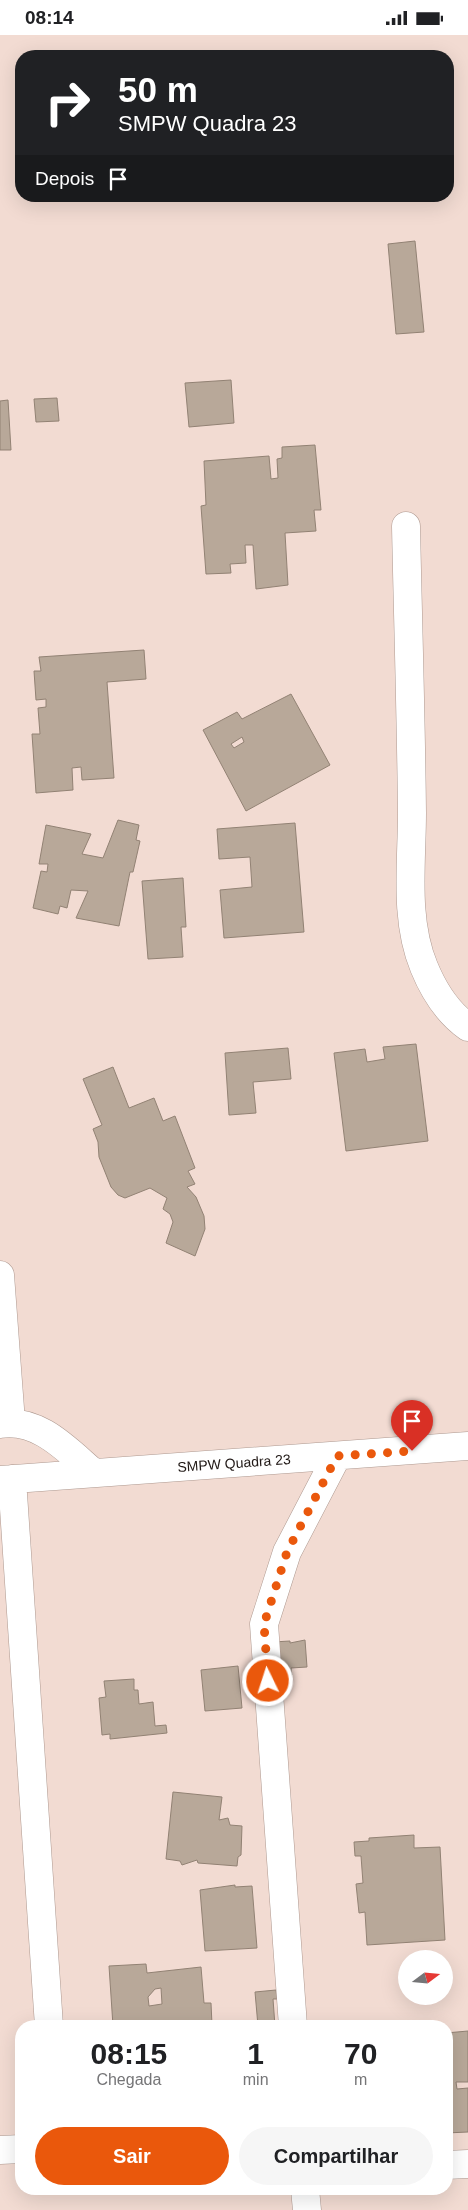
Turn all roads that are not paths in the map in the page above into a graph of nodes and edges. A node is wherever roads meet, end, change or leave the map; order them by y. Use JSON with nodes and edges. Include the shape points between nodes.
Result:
{"nodes":[{"id":1,"x":406,"y":525,"type":"dead end"},
{"id":2,"x":468,"y":1027,"type":"edge"},
{"id":3,"x":0,"y":1275,"type":"edge"},
{"id":4,"x":5,"y":1423,"type":"edge"},
{"id":5,"x":468,"y":1446,"type":"edge"},
{"id":6,"x":337,"y":1456,"type":"junction"},
{"id":7,"x":94,"y":1473,"type":"junction"},
{"id":8,"x":6,"y":1480,"type":"edge"},
{"id":9,"x":49,"y":2020,"type":"edge"},
{"id":10,"x":293,"y":2020,"type":"edge"},
{"id":11,"x":15,"y":2149,"type":"edge"},
{"id":12,"x":0,"y":2150,"type":"edge"},
{"id":13,"x":468,"y":2164,"type":"edge"},
{"id":14,"x":453,"y":2165,"type":"edge"},
{"id":15,"x":306,"y":2195,"type":"edge"},
{"id":16,"x":307,"y":2210,"type":"edge"}],
"edges":[{"from":1,"to":2,"type":"street","via":[[414,927],[423,966],[440,998]]},
{"from":3,"to":4,"type":"street"},
{"from":4,"to":7,"type":"street","via":[[39,1430]]},
{"from":5,"to":6,"type":"street","name":"SMPW Quadra 23"},
{"from":6,"to":7,"type":"street","name":"SMPW Quadra 23"},
{"from":6,"to":10,"type":"street","via":[[287,1552],[264,1624]]},
{"from":7,"to":8,"type":"street","name":"SMPW Quadra 23"},
{"from":8,"to":9,"type":"street"},
{"from":11,"to":12,"type":"street"},
{"from":13,"to":14,"type":"street"},
{"from":15,"to":16,"type":"street"}]}
